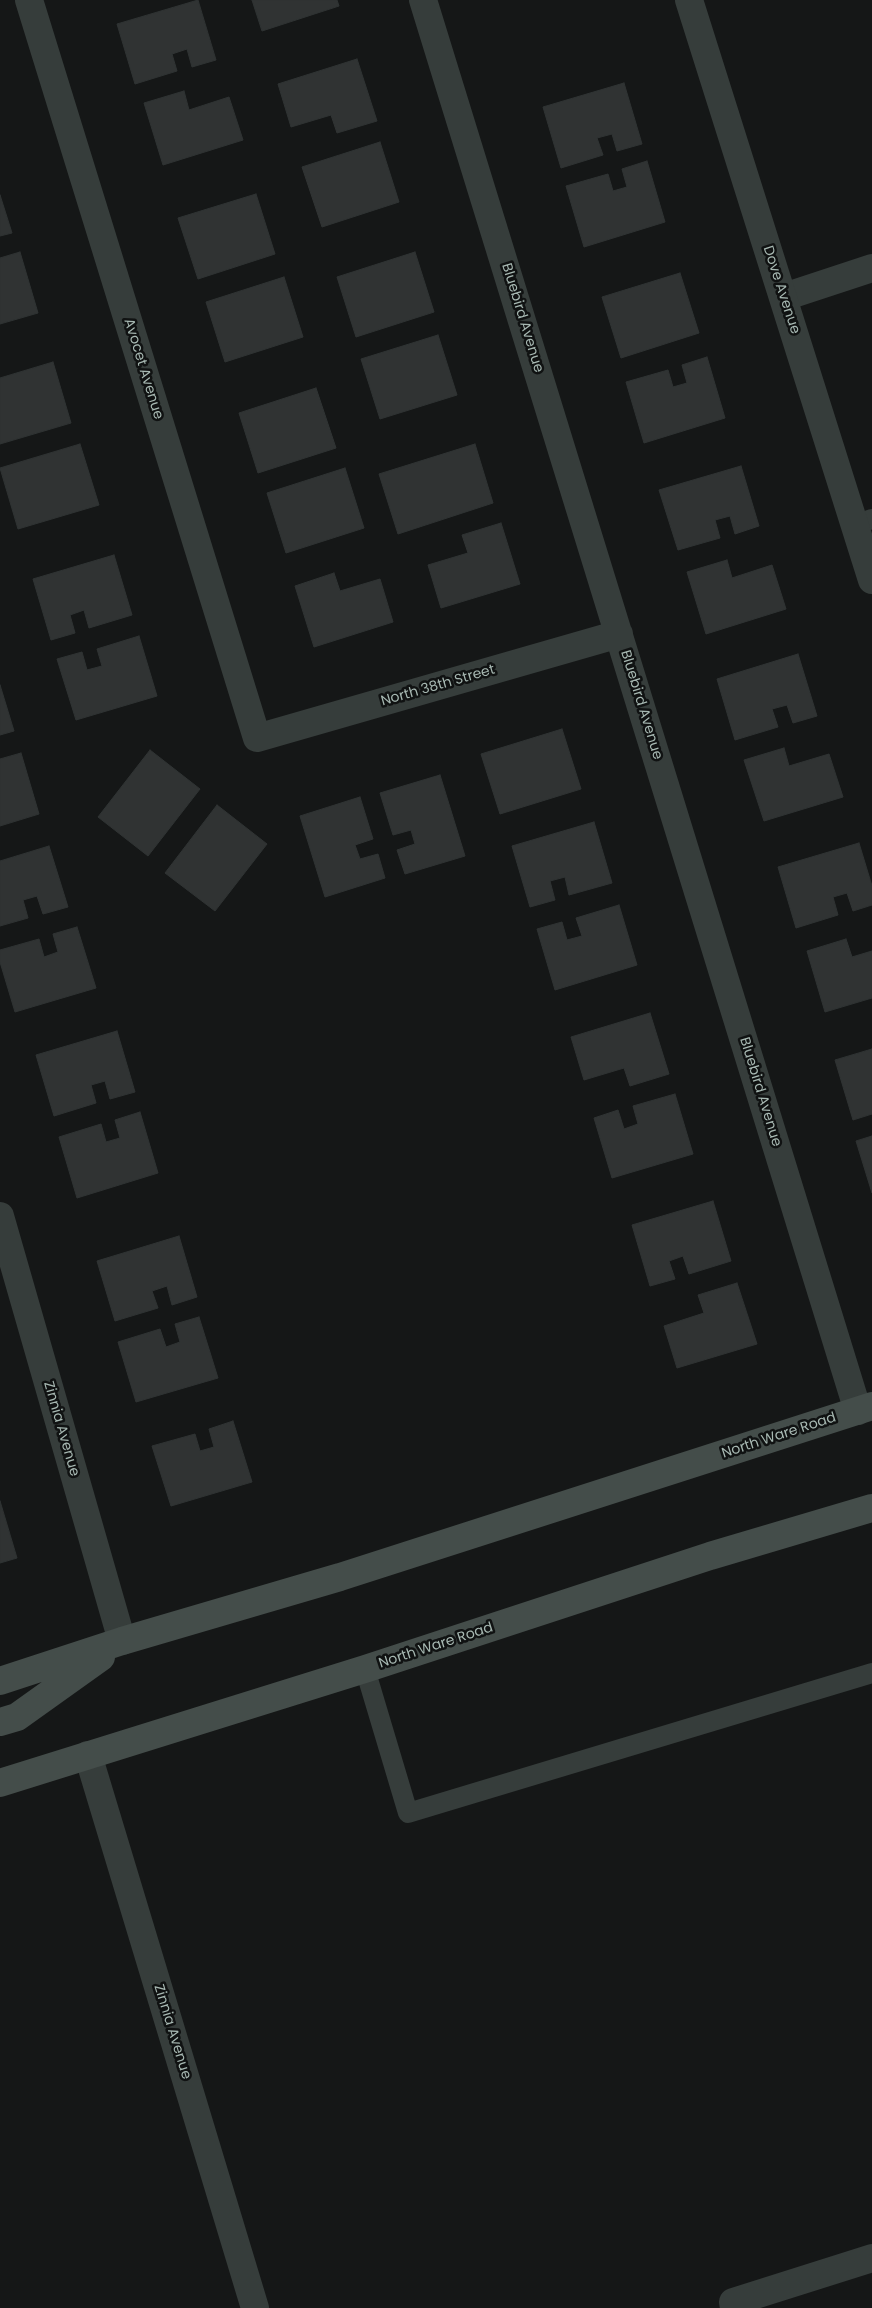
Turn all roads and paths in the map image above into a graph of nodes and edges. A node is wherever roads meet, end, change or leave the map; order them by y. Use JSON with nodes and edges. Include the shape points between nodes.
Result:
{"nodes":[{"id":1,"x":29,"y":0,"type":"edge"},
{"id":2,"x":424,"y":0,"type":"edge"},
{"id":3,"x":689,"y":0,"type":"edge"},
{"id":4,"x":872,"y":268,"type":"edge"},
{"id":5,"x":784,"y":297,"type":"junction"},
{"id":6,"x":863,"y":522,"type":"edge"},
{"id":7,"x":872,"y":580,"type":"edge"},
{"id":8,"x":619,"y":634,"type":"junction"},
{"id":9,"x":257,"y":738,"type":"joint"},
{"id":10,"x":0,"y":1216,"type":"edge"},
{"id":11,"x":865,"y":1408,"type":"edge"},
{"id":12,"x":872,"y":1508,"type":"edge"},
{"id":13,"x":122,"y":1642,"type":"junction"},
{"id":14,"x":366,"y":1668,"type":"junction"},
{"id":15,"x":872,"y":1673,"type":"edge"},
{"id":16,"x":0,"y":1681,"type":"edge"},
{"id":17,"x":0,"y":1722,"type":"edge"},
{"id":18,"x":88,"y":1755,"type":"junction"},
{"id":19,"x":0,"y":1783,"type":"edge"},
{"id":20,"x":872,"y":2258,"type":"edge"},
{"id":21,"x":734,"y":2305,"type":"edge"},
{"id":22,"x":255,"y":2308,"type":"edge"}],
"edges":[{"from":1,"to":9,"type":"street","name":"Avocet Avenue"},
{"from":2,"to":8,"type":"street","name":"Bluebird Avenue"},
{"from":3,"to":5,"type":"street","name":"Dove Avenue"},
{"from":4,"to":5,"type":"street"},
{"from":5,"to":6,"type":"street","name":"Dove Avenue"},
{"from":6,"to":7,"type":"street","name":"Dove Avenue"},
{"from":8,"to":9,"type":"street","name":"North 38th Street"},
{"from":8,"to":11,"type":"street","name":"Bluebird Avenue"},
{"from":10,"to":13,"type":"street","name":"Zinnia Avenue"},
{"from":11,"to":13,"type":"main road","name":"North Ware Road","via":[[340,1577]]},
{"from":12,"to":14,"type":"main road","name":"North Ware Road","via":[[710,1556]]},
{"from":13,"to":16,"type":"main road","name":"North Ware Road"},
{"from":13,"to":17,"type":"main road","via":[[17,1717]]},
{"from":14,"to":15,"type":"lane","via":[[408,1813]]},
{"from":14,"to":18,"type":"main road","name":"North Ware Road"},
{"from":18,"to":19,"type":"main road","name":"North Ware Road"},
{"from":18,"to":22,"type":"street","name":"Zinnia Avenue"},
{"from":20,"to":21,"type":"street"}]}
